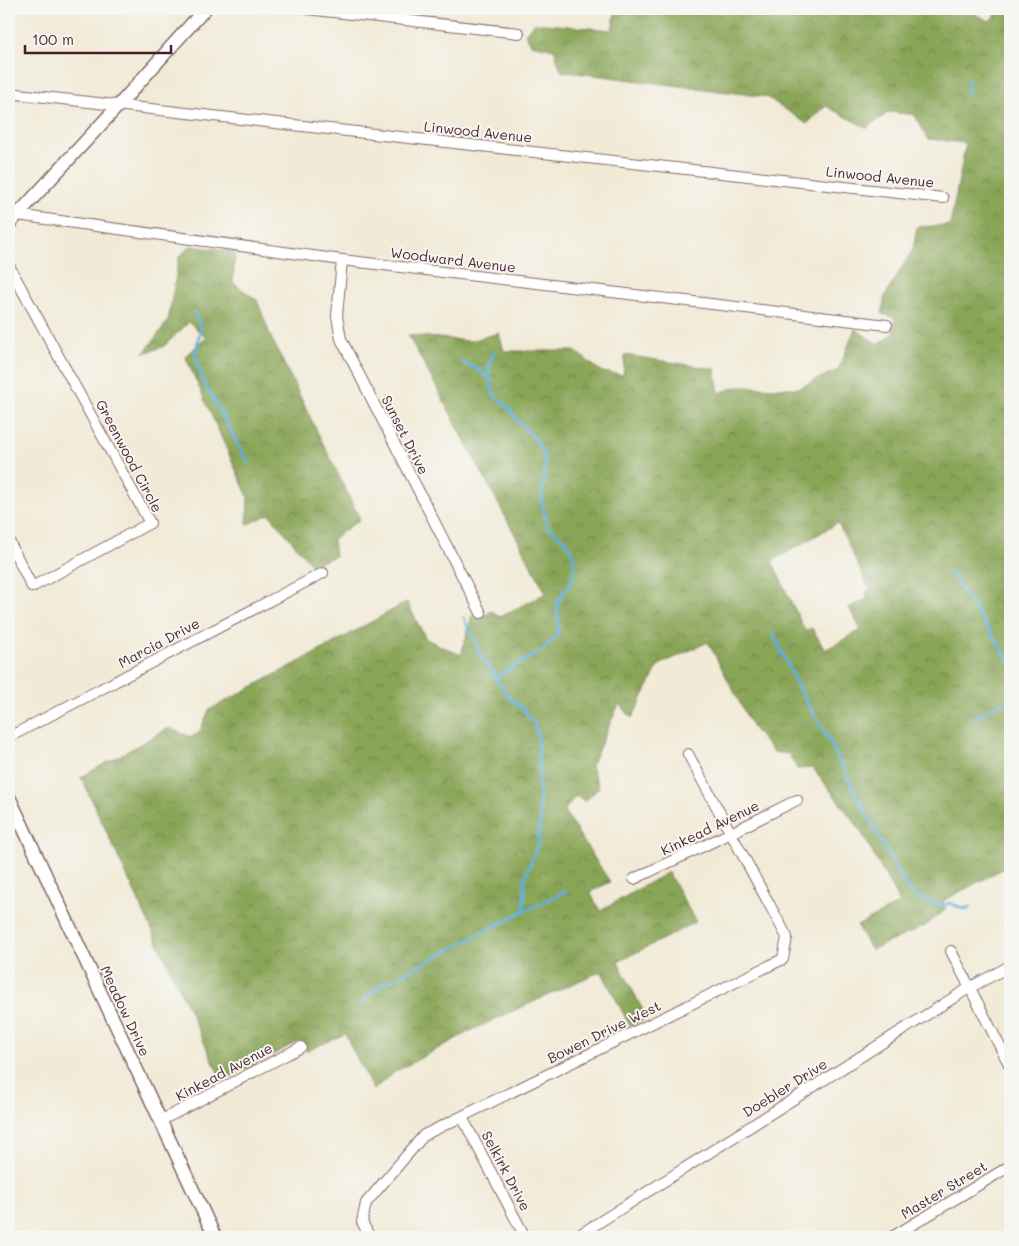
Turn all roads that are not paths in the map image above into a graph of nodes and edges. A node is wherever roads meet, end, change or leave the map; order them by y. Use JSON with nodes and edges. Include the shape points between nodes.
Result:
{"nodes":[{"id":1,"x":204,"y":9,"type":"edge"},
{"id":2,"x":307,"y":9,"type":"edge"},
{"id":3,"x":519,"y":33,"type":"dead end"},
{"id":4,"x":9,"y":93,"type":"edge"},
{"id":5,"x":118,"y":106,"type":"junction"},
{"id":6,"x":943,"y":198,"type":"dead end"},
{"id":7,"x":13,"y":220,"type":"edge"},
{"id":8,"x":342,"y":260,"type":"junction"},
{"id":9,"x":9,"y":266,"type":"edge"},
{"id":10,"x":887,"y":325,"type":"dead end"},
{"id":11,"x":9,"y":542,"type":"edge"},
{"id":12,"x":323,"y":573,"type":"dead end"},
{"id":13,"x":481,"y":613,"type":"dead end"},
{"id":14,"x":9,"y":737,"type":"edge"},
{"id":15,"x":688,"y":754,"type":"dead end"},
{"id":16,"x":9,"y":797,"type":"edge"},
{"id":17,"x":797,"y":800,"type":"dead end"},
{"id":18,"x":731,"y":833,"type":"junction"},
{"id":19,"x":634,"y":879,"type":"dead end"},
{"id":20,"x":951,"y":951,"type":"dead end"},
{"id":21,"x":1010,"y":966,"type":"edge"},
{"id":22,"x":969,"y":988,"type":"junction"},
{"id":23,"x":301,"y":1048,"type":"dead end"},
{"id":24,"x":1010,"y":1066,"type":"edge"},
{"id":25,"x":462,"y":1117,"type":"junction"},
{"id":26,"x":160,"y":1121,"type":"junction"},
{"id":27,"x":1010,"y":1166,"type":"edge"},
{"id":28,"x":215,"y":1237,"type":"edge"},
{"id":29,"x":370,"y":1237,"type":"edge"},
{"id":30,"x":525,"y":1237,"type":"edge"},
{"id":31,"x":576,"y":1237,"type":"edge"},
{"id":32,"x":892,"y":1237,"type":"edge"}],
"edges":[{"from":1,"to":5,"type":"street"},
{"from":2,"to":3,"type":"street"},
{"from":4,"to":5,"type":"street","name":"Linwood Avenue"},
{"from":5,"to":6,"type":"street","name":"Linwood Avenue"},
{"from":5,"to":7,"type":"street"},
{"from":7,"to":8,"type":"street","name":"Woodward Avenue"},
{"from":8,"to":10,"type":"street","name":"Woodward Avenue"},
{"from":8,"to":13,"type":"street","name":"Sunset Drive","via":[[337,316],[341,339]]},
{"from":9,"to":11,"type":"street","name":"Greenwood Circle","via":[[150,523],[32,587]]},
{"from":12,"to":14,"type":"street","name":"Marcia Drive"},
{"from":15,"to":18,"type":"street"},
{"from":16,"to":26,"type":"street","name":"Meadow Drive"},
{"from":17,"to":18,"type":"street","name":"Kinkead Avenue"},
{"from":18,"to":19,"type":"street","name":"Kinkead Avenue"},
{"from":18,"to":25,"type":"street","name":"Bowen Drive West","via":[[787,937],[782,959]]},
{"from":20,"to":22,"type":"street"},
{"from":21,"to":22,"type":"street","name":"Doebler Drive"},
{"from":22,"to":24,"type":"street"},
{"from":22,"to":31,"type":"street","name":"Doebler Drive"},
{"from":23,"to":26,"type":"street","name":"Kinkead Avenue"},
{"from":25,"to":29,"type":"street","name":"Bowen Drive West","via":[[424,1135],[366,1203],[362,1222]]},
{"from":25,"to":30,"type":"street","name":"Selkirk Drive"},
{"from":26,"to":28,"type":"street","name":"Meadow Drive"},
{"from":27,"to":32,"type":"street","name":"Master Street"}]}
